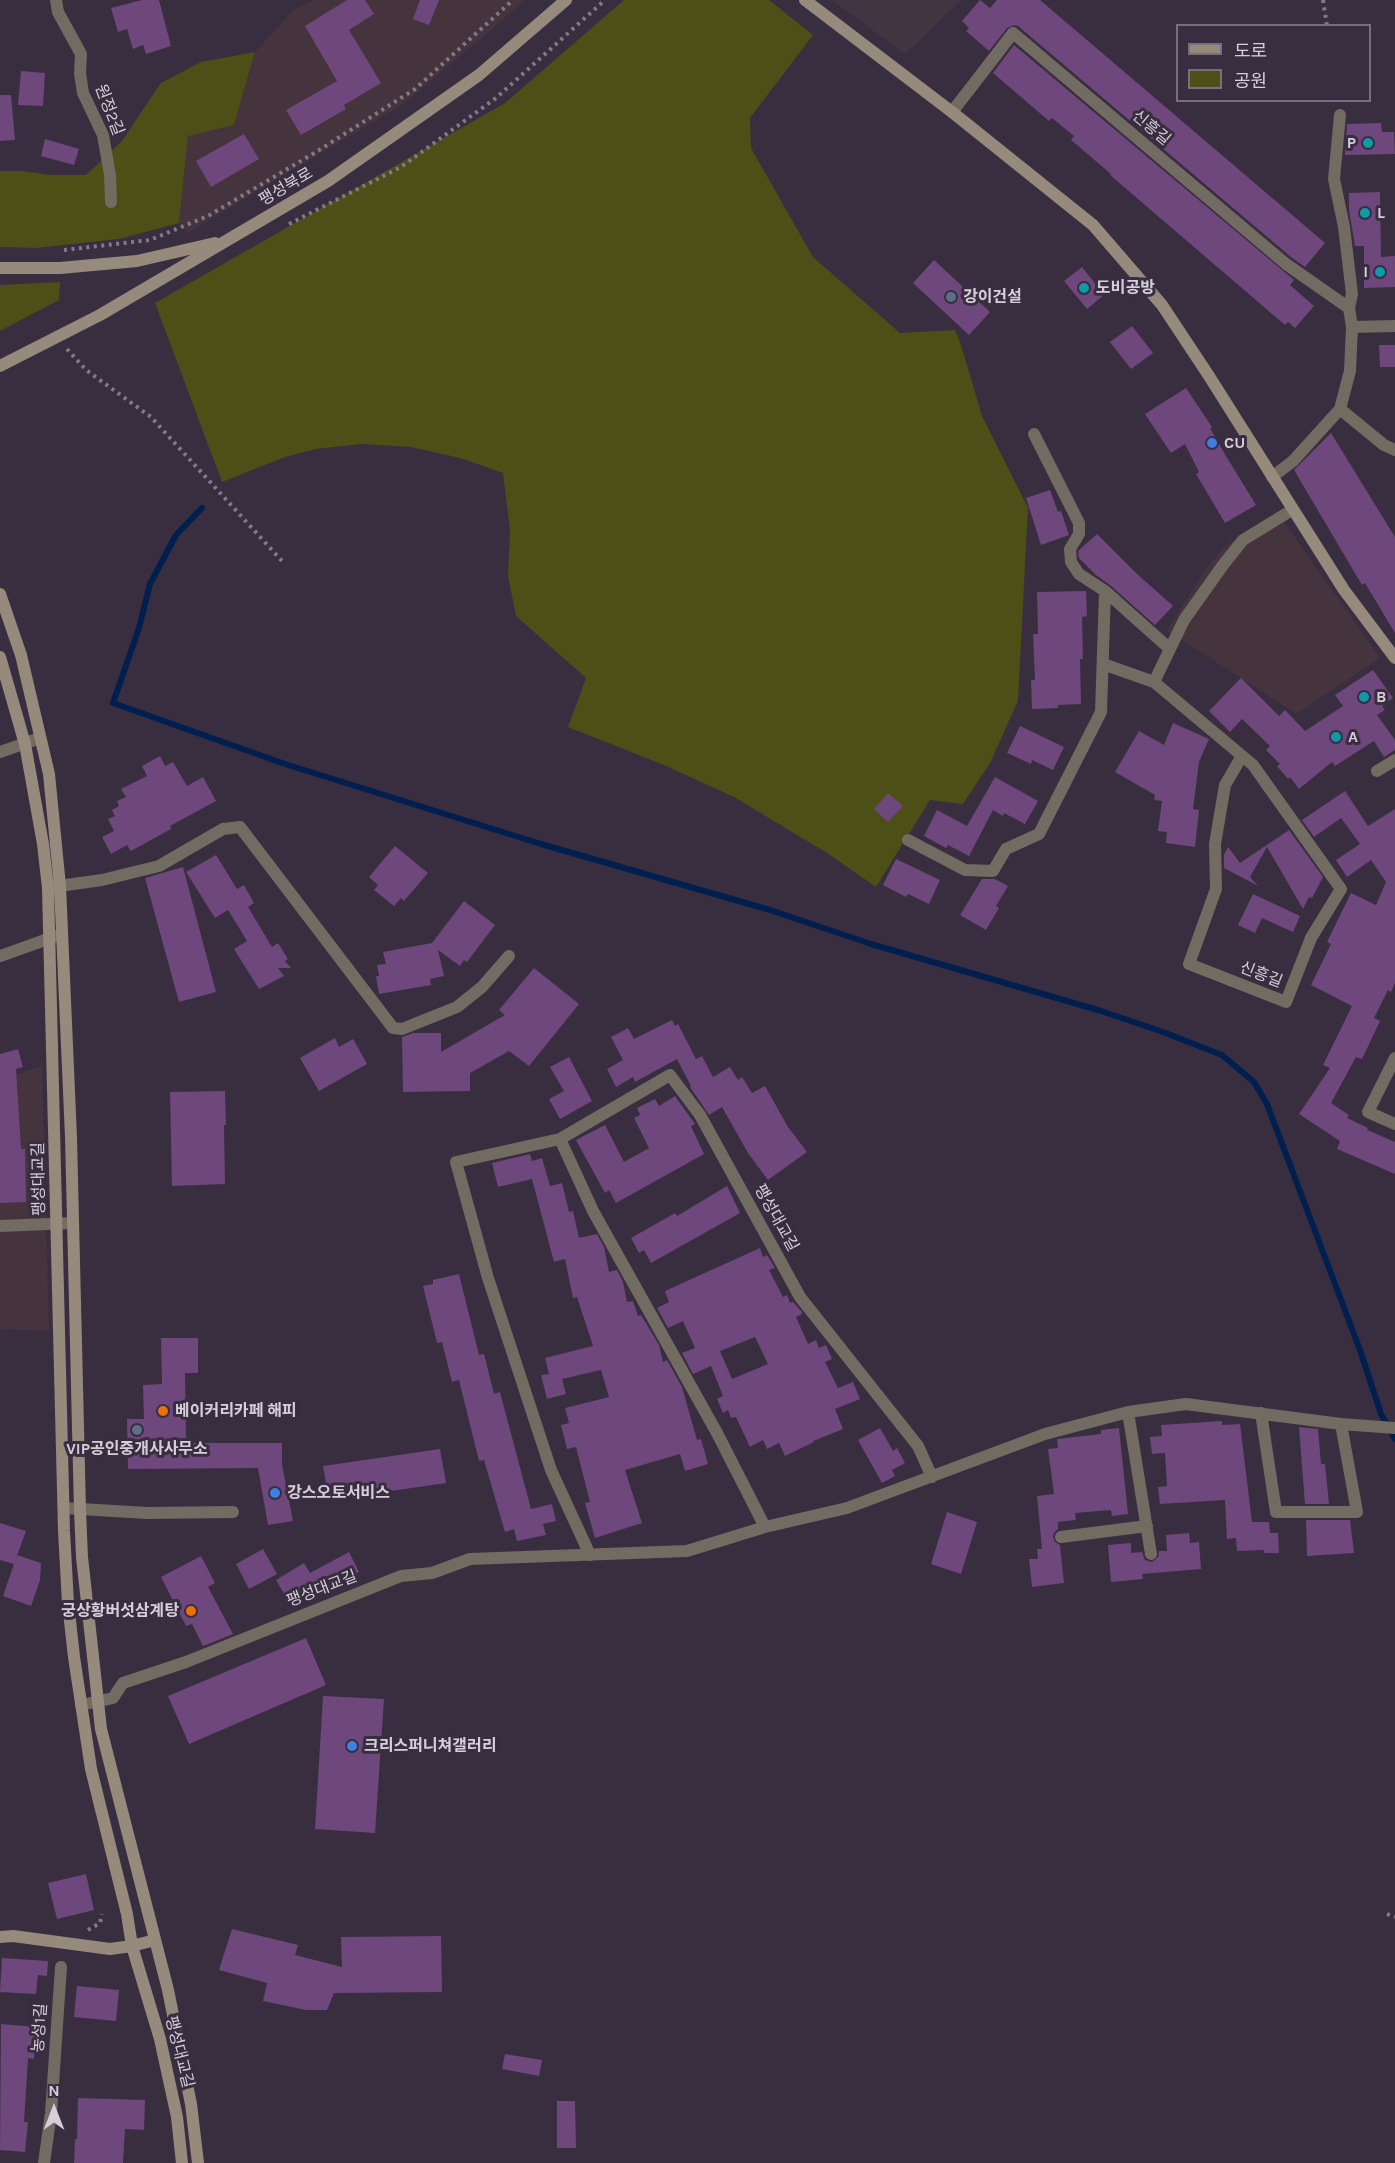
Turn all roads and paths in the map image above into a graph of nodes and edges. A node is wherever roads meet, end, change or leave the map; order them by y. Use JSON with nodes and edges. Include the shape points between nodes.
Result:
{"nodes":[{"id":1,"x":56,"y":0,"type":"edge"},
{"id":2,"x":513,"y":0,"type":"edge"},
{"id":3,"x":550,"y":0,"type":"edge"},
{"id":4,"x":566,"y":0,"type":"edge"},
{"id":5,"x":805,"y":0,"type":"edge"},
{"id":6,"x":1323,"y":0,"type":"edge"},
{"id":7,"x":543,"y":19,"type":"junction"},
{"id":8,"x":1327,"y":24,"type":"edge"},
{"id":9,"x":952,"y":112,"type":"junction"},
{"id":10,"x":1340,"y":115,"type":"dead end"},
{"id":11,"x":111,"y":202,"type":"dead end"},
{"id":12,"x":228,"y":240,"type":"junction"},
{"id":13,"x":53,"y":252,"type":"dead end"},
{"id":14,"x":0,"y":268,"type":"edge"},
{"id":15,"x":1349,"y":308,"type":"junction"},
{"id":16,"x":1395,"y":326,"type":"edge"},
{"id":17,"x":1352,"y":327,"type":"junction"},
{"id":18,"x":58,"y":336,"type":"junction"},
{"id":19,"x":0,"y":366,"type":"edge"},
{"id":20,"x":1340,"y":409,"type":"junction"},
{"id":21,"x":1034,"y":434,"type":"dead end"},
{"id":22,"x":1395,"y":450,"type":"edge"},
{"id":23,"x":1272,"y":477,"type":"junction"},
{"id":24,"x":1292,"y":510,"type":"junction"},
{"id":25,"x":282,"y":561,"type":"dead end"},
{"id":26,"x":1105,"y":591,"type":"junction"},
{"id":27,"x":0,"y":594,"type":"edge"},
{"id":28,"x":1170,"y":649,"type":"junction"},
{"id":29,"x":0,"y":657,"type":"edge"},
{"id":30,"x":1395,"y":658,"type":"edge"},
{"id":31,"x":1103,"y":664,"type":"junction"},
{"id":32,"x":1154,"y":682,"type":"junction"},
{"id":33,"x":40,"y":738,"type":"junction"},
{"id":34,"x":25,"y":744,"type":"junction"},
{"id":35,"x":0,"y":752,"type":"edge"},
{"id":36,"x":1242,"y":756,"type":"junction"},
{"id":37,"x":1395,"y":760,"type":"edge"},
{"id":38,"x":1377,"y":771,"type":"dead end"},
{"id":39,"x":908,"y":840,"type":"dead end"},
{"id":40,"x":54,"y":887,"type":"junction"},
{"id":41,"x":62,"y":934,"type":"junction"},
{"id":42,"x":49,"y":939,"type":"junction"},
{"id":43,"x":0,"y":956,"type":"edge"},
{"id":44,"x":509,"y":956,"type":"dead end"},
{"id":45,"x":1395,"y":1058,"type":"edge"},
{"id":46,"x":1395,"y":1124,"type":"edge"},
{"id":47,"x":560,"y":1139,"type":"junction"},
{"id":48,"x":73,"y":1223,"type":"junction"},
{"id":49,"x":56,"y":1224,"type":"junction"},
{"id":50,"x":0,"y":1226,"type":"edge"},
{"id":51,"x":1128,"y":1412,"type":"junction"},
{"id":52,"x":1262,"y":1413,"type":"junction"},
{"id":53,"x":1341,"y":1424,"type":"junction"},
{"id":54,"x":1390,"y":1428,"type":"edge"},
{"id":55,"x":932,"y":1477,"type":"junction"},
{"id":56,"x":64,"y":1508,"type":"junction"},
{"id":57,"x":80,"y":1510,"type":"junction"},
{"id":58,"x":233,"y":1512,"type":"dead end"},
{"id":59,"x":1147,"y":1526,"type":"junction"},
{"id":60,"x":765,"y":1527,"type":"junction"},
{"id":61,"x":1060,"y":1537,"type":"dead end"},
{"id":62,"x":1151,"y":1554,"type":"dead end"},
{"id":63,"x":590,"y":1555,"type":"junction"},
{"id":64,"x":98,"y":1701,"type":"junction"},
{"id":65,"x":81,"y":1705,"type":"junction"},
{"id":66,"x":102,"y":1914,"type":"dead end"},
{"id":67,"x":1387,"y":1914,"type":"dead end"},
{"id":68,"x":1395,"y":1917,"type":"edge"},
{"id":69,"x":78,"y":1931,"type":"dead end"},
{"id":70,"x":0,"y":1937,"type":"edge"},
{"id":71,"x":155,"y":1940,"type":"junction"},
{"id":72,"x":132,"y":1946,"type":"junction"},
{"id":73,"x":61,"y":1967,"type":"dead end"},
{"id":74,"x":44,"y":2163,"type":"edge"},
{"id":75,"x":182,"y":2163,"type":"edge"},
{"id":76,"x":198,"y":2163,"type":"edge"}],
"edges":[{"from":1,"to":11,"type":"street","name":"원정2길","via":[[58,12],[81,54],[83,93],[103,135]]},
{"from":2,"to":13,"type":"path","via":[[415,89],[208,216],[150,240]]},
{"from":3,"to":7,"type":"main road"},
{"from":4,"to":7,"type":"main road","name":"팽성북로"},
{"from":5,"to":9,"type":"main road"},
{"from":6,"to":8,"type":"path"},
{"from":7,"to":12,"type":"main road","name":"팽성북로","via":[[479,75],[328,181]]},
{"from":9,"to":15,"type":"street","name":"신흥길","via":[[1013,33],[1286,264]]},
{"from":9,"to":23,"type":"main road","via":[[1093,225],[1162,305]]},
{"from":10,"to":15,"type":"street","via":[[1334,179],[1352,294]]},
{"from":12,"to":14,"type":"main road","via":[[137,261],[60,268]]},
{"from":12,"to":18,"type":"main road","name":"팽성북로"},
{"from":15,"to":17,"type":"street"},
{"from":16,"to":17,"type":"street"},
{"from":17,"to":20,"type":"street","via":[[1350,371]]},
{"from":18,"to":19,"type":"main road","name":"팽성북로"},
{"from":18,"to":25,"type":"path","via":[[86,370],[151,417]]},
{"from":20,"to":22,"type":"street"},
{"from":20,"to":23,"type":"street","via":[[1293,461]]},
{"from":21,"to":26,"type":"street","via":[[1078,523],[1079,534],[1070,549],[1071,562],[1079,574]]},
{"from":23,"to":24,"type":"main road"},
{"from":24,"to":28,"type":"street","via":[[1244,540],[1184,620]]},
{"from":24,"to":30,"type":"main road","via":[[1344,590]]},
{"from":26,"to":28,"type":"street"},
{"from":26,"to":31,"type":"street"},
{"from":27,"to":33,"type":"main road","via":[[21,655]]},
{"from":28,"to":32,"type":"street"},
{"from":29,"to":34,"type":"main road","name":"팽성대교길"},
{"from":31,"to":32,"type":"street"},
{"from":31,"to":39,"type":"street","via":[[1101,711],[1039,834],[1006,849],[993,871],[965,870]]},
{"from":32,"to":36,"type":"street","name":"신흥길"},
{"from":33,"to":34,"type":"street"},
{"from":33,"to":40,"type":"main road","via":[[49,774]]},
{"from":34,"to":35,"type":"street"},
{"from":34,"to":40,"type":"main road","name":"팽성대교길"},
{"from":36,"to":36,"type":"street","name":"신흥길","via":[[1253,765],[1341,889],[1311,939],[1286,1002],[1189,964],[1216,889],[1215,844],[1225,785]]},
{"from":37,"to":38,"type":"street"},
{"from":40,"to":41,"type":"main road"},
{"from":40,"to":42,"type":"main road","name":"팽성대교길"},
{"from":40,"to":44,"type":"street","via":[[159,866],[223,829],[240,827],[393,1028],[402,1029],[457,1007],[482,987]]},
{"from":41,"to":42,"type":"street"},
{"from":41,"to":48,"type":"main road"},
{"from":42,"to":43,"type":"street"},
{"from":42,"to":49,"type":"main road","name":"팽성대교길"},
{"from":45,"to":46,"type":"street","via":[[1368,1112]]},
{"from":47,"to":55,"type":"street","name":"팽성대교길","via":[[670,1075],[700,1115],[800,1298],[918,1446]]},
{"from":47,"to":60,"type":"street","via":[[593,1211]]},
{"from":47,"to":63,"type":"street","name":"팽성대교길","via":[[456,1162],[488,1278],[551,1470]]},
{"from":48,"to":49,"type":"street"},
{"from":48,"to":57,"type":"main road"},
{"from":49,"to":50,"type":"street"},
{"from":49,"to":56,"type":"main road","name":"팽성대교길"},
{"from":51,"to":52,"type":"street","via":[[1186,1404]]},
{"from":51,"to":55,"type":"street","name":"팽성대교길","via":[[1045,1434]]},
{"from":51,"to":59,"type":"street"},
{"from":52,"to":53,"type":"street"},
{"from":52,"to":53,"type":"street","via":[[1276,1512],[1357,1512]]},
{"from":53,"to":54,"type":"street"},
{"from":55,"to":60,"type":"street","name":"팽성대교길","via":[[847,1508]]},
{"from":56,"to":57,"type":"street"},
{"from":56,"to":65,"type":"main road","name":"팽성대교길","via":[[68,1603]]},
{"from":57,"to":58,"type":"street"},
{"from":57,"to":64,"type":"main road"},
{"from":59,"to":61,"type":"street"},
{"from":59,"to":62,"type":"street"},
{"from":60,"to":63,"type":"street","name":"팽성대교길","via":[[687,1551]]},
{"from":63,"to":64,"type":"street","name":"팽성대교길","via":[[470,1559],[432,1573],[402,1576],[123,1683],[113,1698]]},
{"from":64,"to":65,"type":"street","name":"팽성대교길"},
{"from":64,"to":71,"type":"main road","via":[[100,1729]]},
{"from":65,"to":72,"type":"main road","name":"팽성대교길","via":[[91,1769]]},
{"from":66,"to":69,"type":"path","via":[[100,1923]]},
{"from":67,"to":68,"type":"path"},
{"from":70,"to":72,"type":"main road","via":[[110,1949]]},
{"from":71,"to":72,"type":"main road"},
{"from":71,"to":76,"type":"main road","via":[[192,2104]]},
{"from":72,"to":75,"type":"main road","name":"팽성대교길","via":[[160,2039],[177,2117]]},
{"from":73,"to":74,"type":"street","name":"농성1길"}]}
